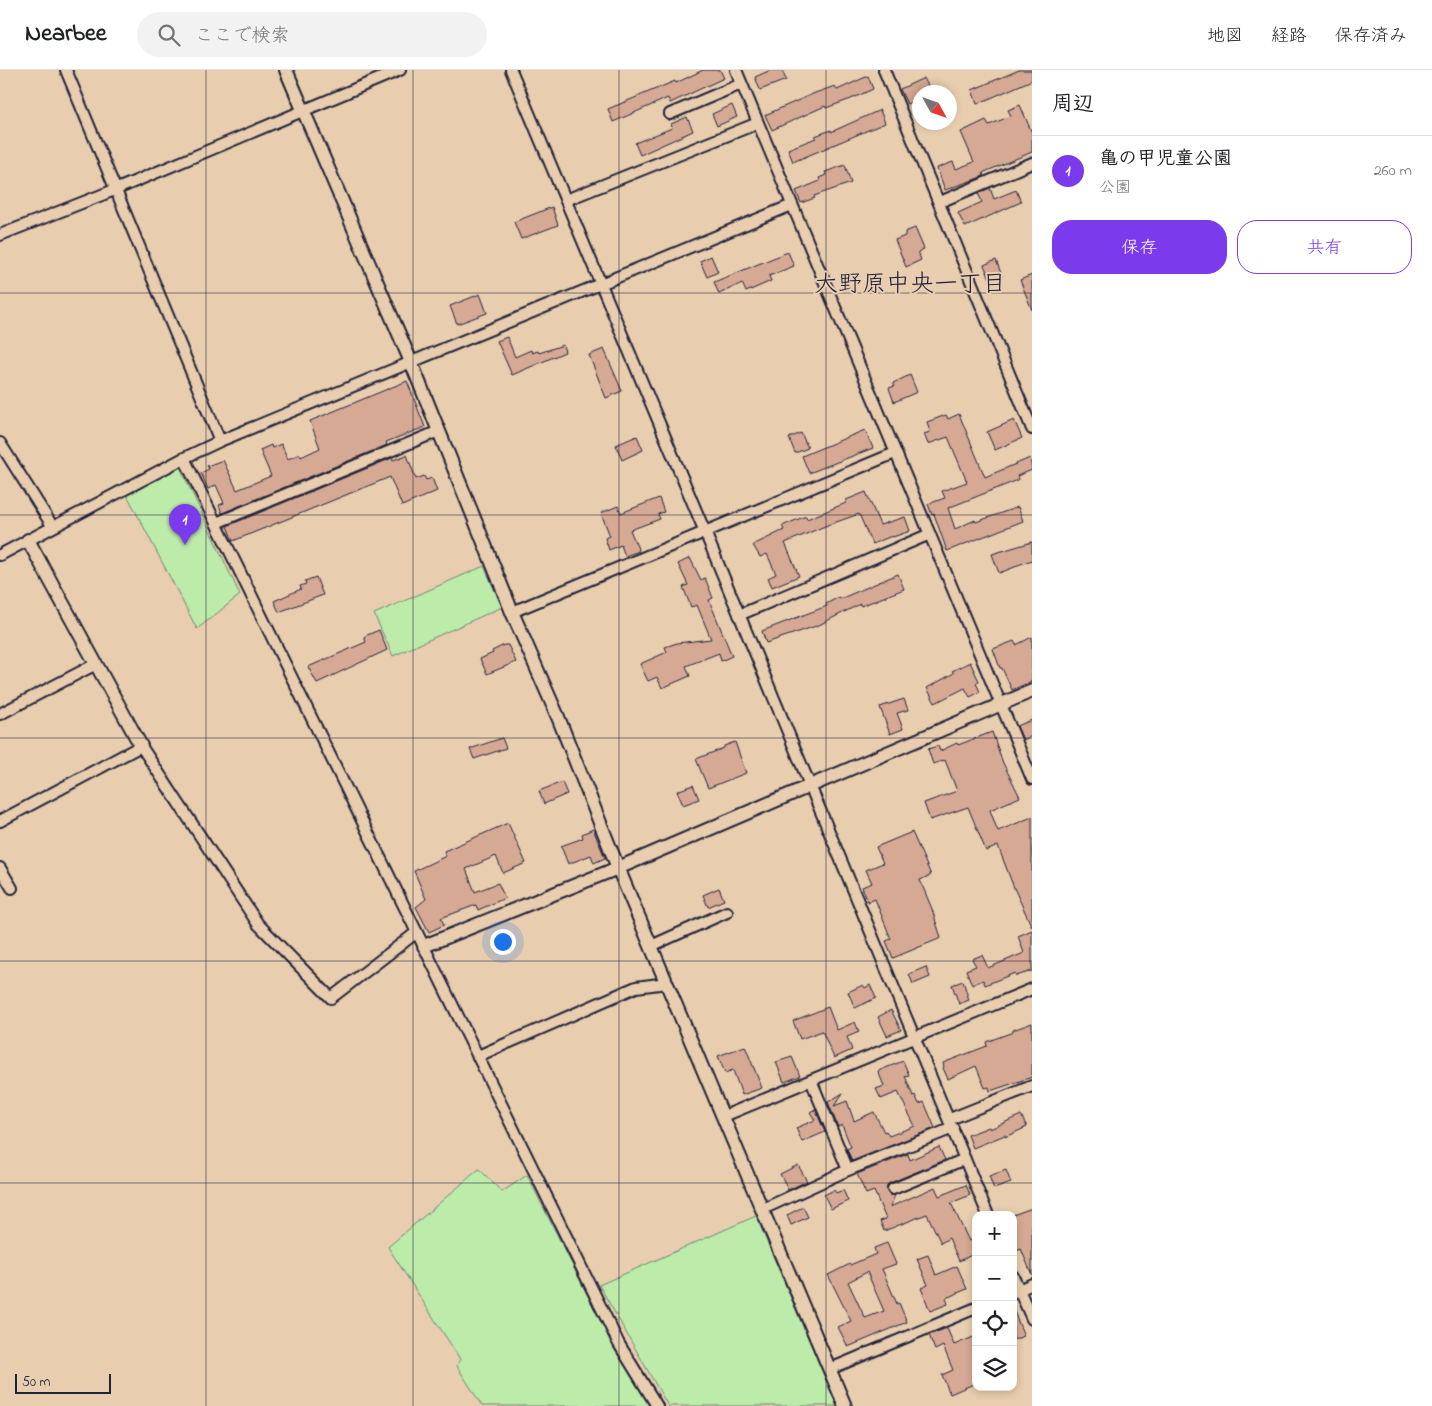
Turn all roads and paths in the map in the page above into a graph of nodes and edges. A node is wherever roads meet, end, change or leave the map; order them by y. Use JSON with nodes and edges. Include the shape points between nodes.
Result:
{"nodes":[{"id":1,"x":66,"y":70,"type":"edge"},
{"id":2,"x":286,"y":70,"type":"edge"},
{"id":3,"x":400,"y":70,"type":"edge"},
{"id":4,"x":511,"y":70,"type":"edge"},
{"id":5,"x":736,"y":70,"type":"edge"},
{"id":6,"x":884,"y":70,"type":"edge"},
{"id":7,"x":742,"y":84,"type":"junction"},
{"id":8,"x":303,"y":110,"type":"junction"},
{"id":9,"x":670,"y":114,"type":"dead end"},
{"id":10,"x":758,"y":123,"type":"junction"},
{"id":11,"x":1032,"y":162,"type":"edge"},
{"id":12,"x":116,"y":189,"type":"junction"},
{"id":13,"x":566,"y":200,"type":"junction"},
{"id":14,"x":940,"y":202,"type":"junction"},
{"id":15,"x":792,"y":205,"type":"junction"},
{"id":16,"x":0,"y":235,"type":"edge"},
{"id":17,"x":602,"y":284,"type":"junction"},
{"id":18,"x":411,"y":362,"type":"junction"},
{"id":19,"x":1032,"y":429,"type":"edge"},
{"id":20,"x":439,"y":431,"type":"junction"},
{"id":21,"x":220,"y":441,"type":"junction"},
{"id":22,"x":0,"y":443,"type":"edge"},
{"id":23,"x":895,"y":453,"type":"junction"},
{"id":24,"x":184,"y":458,"type":"junction"},
{"id":25,"x":216,"y":523,"type":"junction"},
{"id":26,"x":52,"y":527,"type":"junction"},
{"id":27,"x":705,"y":532,"type":"junction"},
{"id":28,"x":930,"y":534,"type":"junction"},
{"id":29,"x":28,"y":540,"type":"junction"},
{"id":30,"x":0,"y":555,"type":"edge"},
{"id":31,"x":512,"y":612,"type":"junction"},
{"id":32,"x":740,"y":615,"type":"junction"},
{"id":33,"x":96,"y":664,"type":"junction"},
{"id":34,"x":1032,"y":691,"type":"edge"},
{"id":35,"x":1000,"y":704,"type":"junction"},
{"id":36,"x":0,"y":714,"type":"edge"},
{"id":37,"x":141,"y":746,"type":"junction"},
{"id":38,"x":1032,"y":779,"type":"edge"},
{"id":39,"x":810,"y":786,"type":"junction"},
{"id":40,"x":0,"y":822,"type":"edge"},
{"id":41,"x":0,"y":868,"type":"edge"},
{"id":42,"x":618,"y":868,"type":"junction"},
{"id":43,"x":12,"y":888,"type":"dead end"},
{"id":44,"x":728,"y":912,"type":"dead end"},
{"id":45,"x":417,"y":932,"type":"junction"},
{"id":46,"x":424,"y":946,"type":"junction"},
{"id":47,"x":651,"y":946,"type":"junction"},
{"id":48,"x":667,"y":983,"type":"junction"},
{"id":49,"x":1032,"y":989,"type":"edge"},
{"id":50,"x":915,"y":1037,"type":"junction"},
{"id":51,"x":478,"y":1056,"type":"junction"},
{"id":52,"x":811,"y":1080,"type":"junction"},
{"id":53,"x":1032,"y":1086,"type":"edge"},
{"id":54,"x":724,"y":1116,"type":"junction"},
{"id":55,"x":951,"y":1123,"type":"junction"},
{"id":56,"x":965,"y":1158,"type":"junction"},
{"id":57,"x":848,"y":1170,"type":"junction"},
{"id":58,"x":893,"y":1189,"type":"dead end"},
{"id":59,"x":763,"y":1209,"type":"junction"},
{"id":60,"x":986,"y":1211,"type":"edge"},
{"id":61,"x":1032,"y":1284,"type":"edge"},
{"id":62,"x":1017,"y":1291,"type":"edge"},
{"id":63,"x":1017,"y":1293,"type":"edge"},
{"id":64,"x":972,"y":1310,"type":"edge"},
{"id":65,"x":1032,"y":1319,"type":"edge"},
{"id":66,"x":830,"y":1370,"type":"junction"},
{"id":67,"x":657,"y":1406,"type":"edge"},
{"id":68,"x":845,"y":1406,"type":"edge"}],
"edges":[{"from":1,"to":12,"type":"street"},
{"from":2,"to":8,"type":"street"},
{"from":3,"to":8,"type":"street"},
{"from":4,"to":13,"type":"street"},
{"from":5,"to":7,"type":"street"},
{"from":6,"to":14,"type":"street"},
{"from":7,"to":9,"type":"street"},
{"from":7,"to":10,"type":"street"},
{"from":8,"to":12,"type":"street"},
{"from":8,"to":18,"type":"street"},
{"from":10,"to":13,"type":"street"},
{"from":10,"to":15,"type":"street"},
{"from":11,"to":14,"type":"street"},
{"from":12,"to":16,"type":"street"},
{"from":12,"to":21,"type":"street"},
{"from":13,"to":17,"type":"street"},
{"from":14,"to":19,"type":"street"},
{"from":15,"to":17,"type":"street"},
{"from":15,"to":23,"type":"street"},
{"from":17,"to":18,"type":"street"},
{"from":17,"to":27,"type":"street"},
{"from":18,"to":20,"type":"street"},
{"from":18,"to":21,"type":"street"},
{"from":20,"to":25,"type":"street"},
{"from":20,"to":31,"type":"street"},
{"from":21,"to":24,"type":"street"},
{"from":22,"to":26,"type":"street"},
{"from":23,"to":27,"type":"street"},
{"from":23,"to":28,"type":"street"},
{"from":24,"to":25,"type":"street"},
{"from":24,"to":26,"type":"street"},
{"from":25,"to":45,"type":"street"},
{"from":26,"to":29,"type":"street"},
{"from":27,"to":31,"type":"street"},
{"from":27,"to":32,"type":"street"},
{"from":28,"to":32,"type":"street"},
{"from":28,"to":35,"type":"street"},
{"from":29,"to":30,"type":"street"},
{"from":29,"to":33,"type":"street"},
{"from":31,"to":42,"type":"street"},
{"from":32,"to":39,"type":"street"},
{"from":33,"to":36,"type":"street"},
{"from":33,"to":37,"type":"street"},
{"from":34,"to":35,"type":"street"},
{"from":35,"to":38,"type":"street"},
{"from":35,"to":39,"type":"street"},
{"from":37,"to":40,"type":"street"},
{"from":37,"to":45,"type":"street","via":[[258,924],[331,998]]},
{"from":39,"to":42,"type":"street"},
{"from":39,"to":50,"type":"street"},
{"from":41,"to":43,"type":"street"},
{"from":42,"to":46,"type":"street"},
{"from":42,"to":47,"type":"street"},
{"from":44,"to":47,"type":"street"},
{"from":45,"to":46,"type":"street"},
{"from":46,"to":51,"type":"street"},
{"from":47,"to":48,"type":"street"},
{"from":48,"to":51,"type":"street","via":[[636,987]]},
{"from":48,"to":54,"type":"street"},
{"from":49,"to":50,"type":"street"},
{"from":50,"to":52,"type":"street"},
{"from":50,"to":55,"type":"street"},
{"from":51,"to":67,"type":"street","via":[[619,1344]]},
{"from":52,"to":54,"type":"street"},
{"from":52,"to":57,"type":"street"},
{"from":53,"to":55,"type":"street"},
{"from":54,"to":59,"type":"street"},
{"from":55,"to":56,"type":"street"},
{"from":55,"to":57,"type":"street"},
{"from":56,"to":58,"type":"street"},
{"from":56,"to":60,"type":"street"},
{"from":57,"to":59,"type":"street"},
{"from":59,"to":66,"type":"street"},
{"from":61,"to":62,"type":"street"},
{"from":63,"to":65,"type":"street"},
{"from":64,"to":66,"type":"street"},
{"from":66,"to":68,"type":"street"}]}
